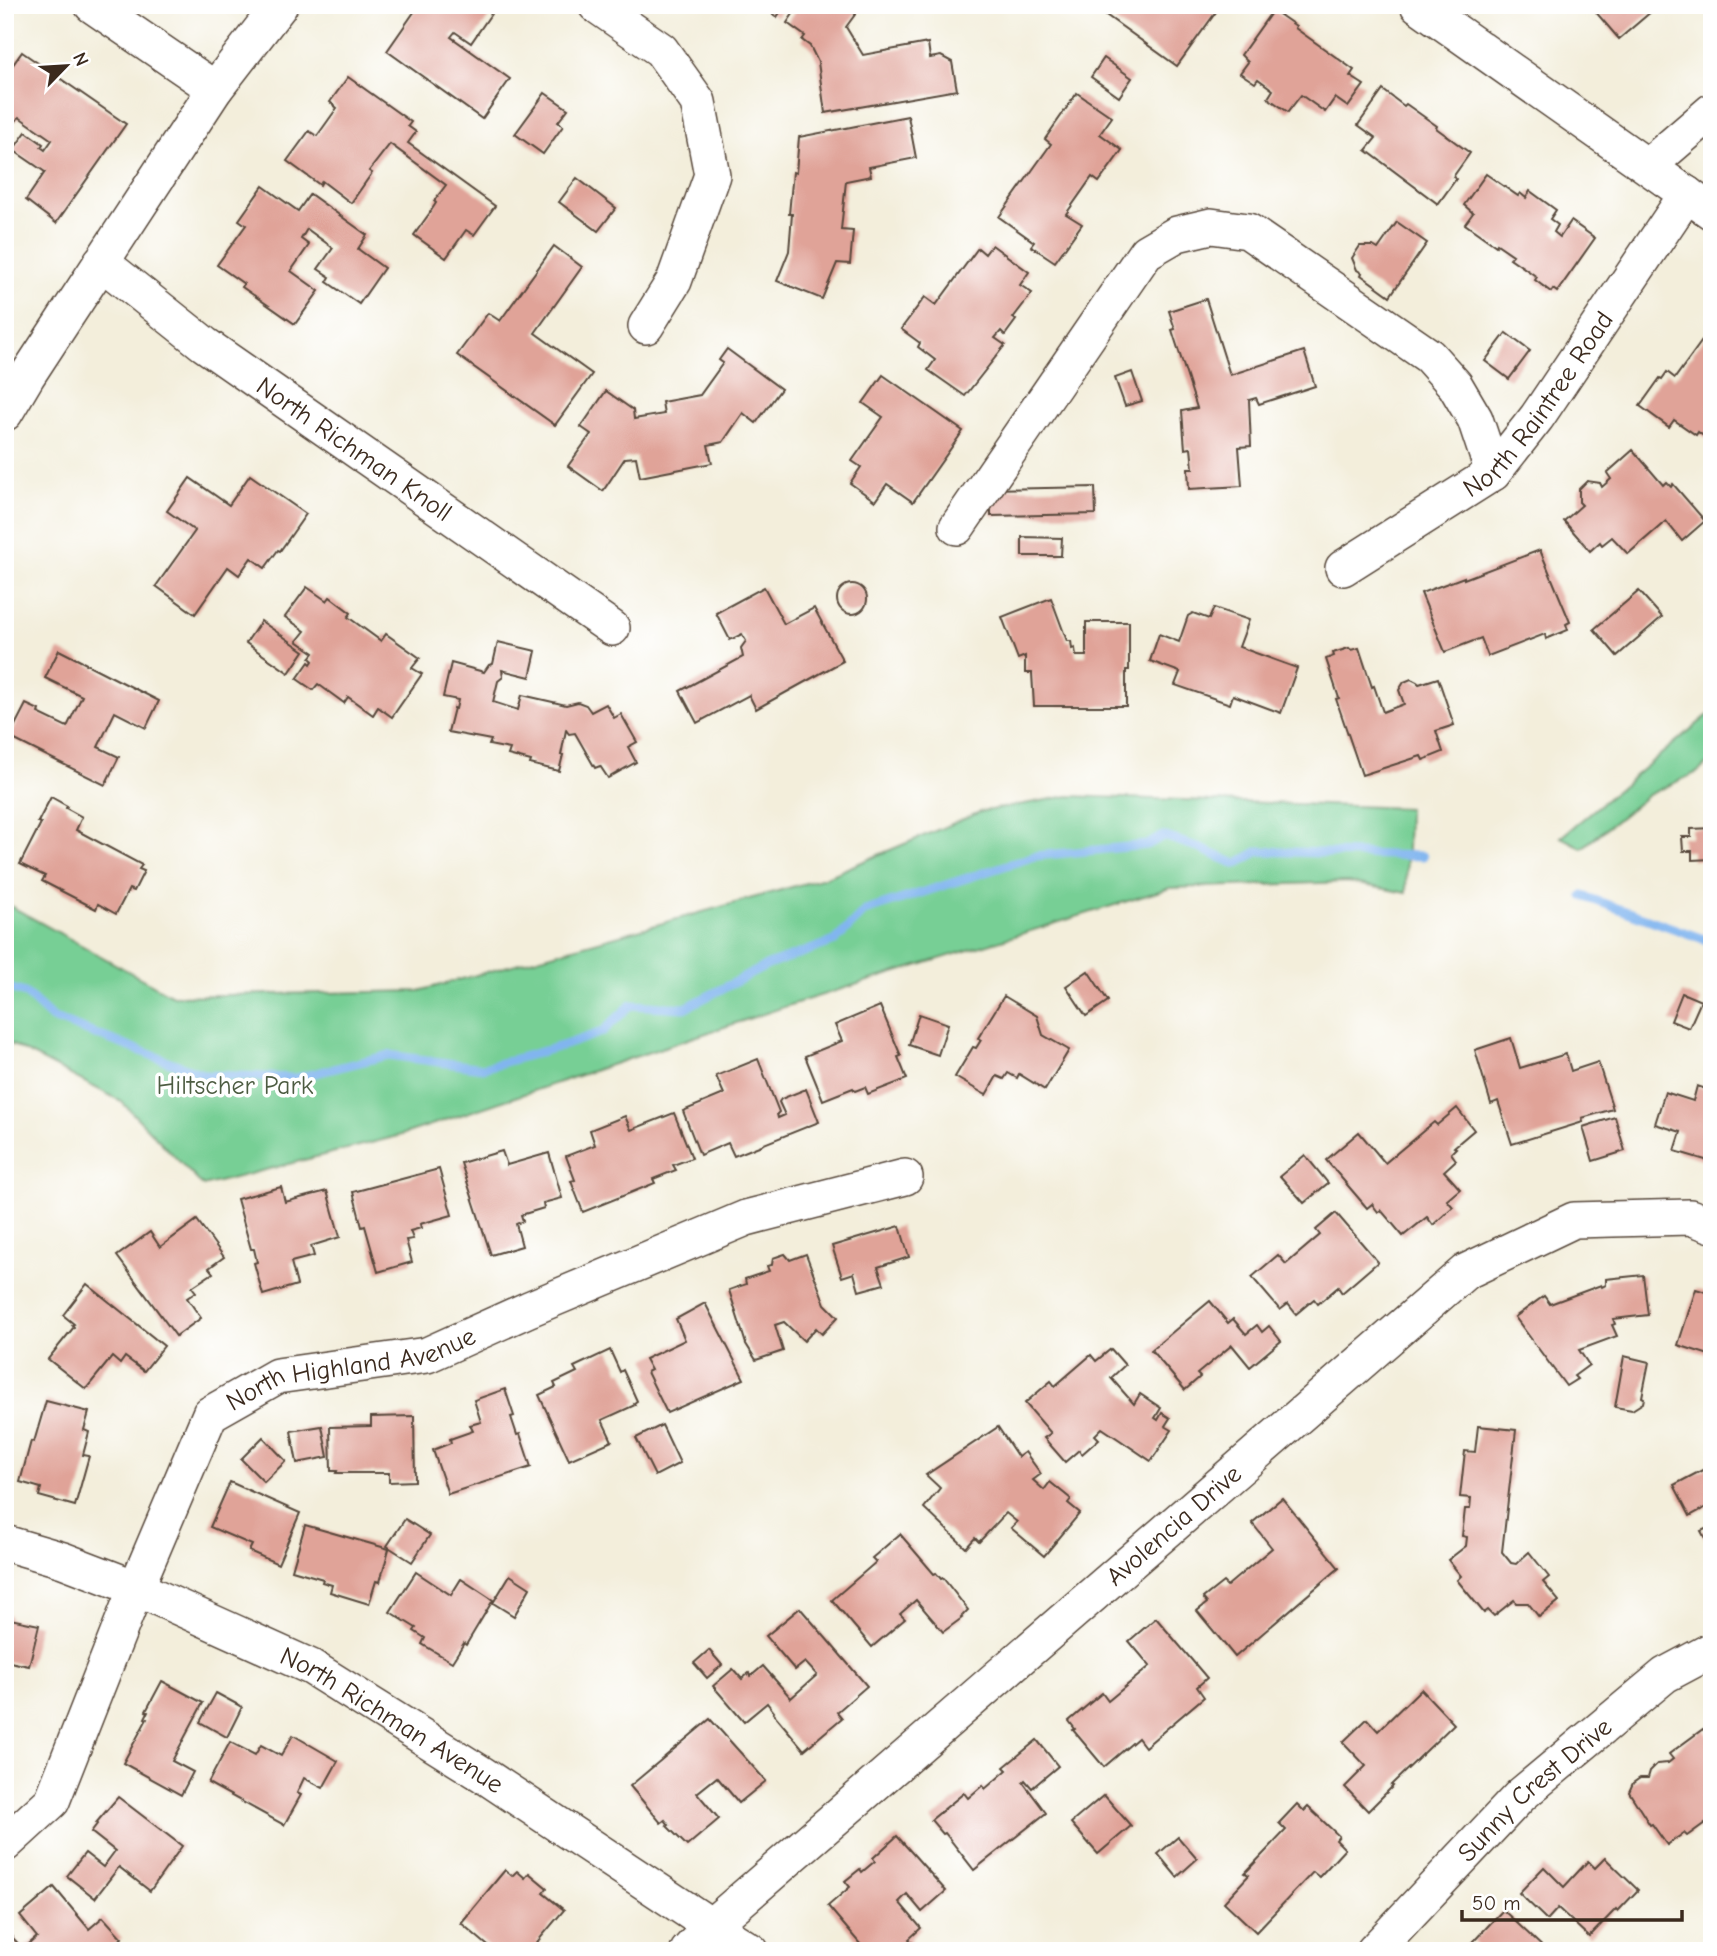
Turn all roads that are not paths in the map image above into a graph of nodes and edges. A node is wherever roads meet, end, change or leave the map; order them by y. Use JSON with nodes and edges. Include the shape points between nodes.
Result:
{"nodes":[{"id":1,"x":92,"y":5,"type":"edge"},
{"id":2,"x":280,"y":5,"type":"edge"},
{"id":3,"x":596,"y":5,"type":"edge"},
{"id":4,"x":1418,"y":5,"type":"edge"},
{"id":5,"x":215,"y":89,"type":"junction"},
{"id":6,"x":1712,"y":111,"type":"edge"},
{"id":7,"x":1648,"y":166,"type":"junction"},
{"id":8,"x":1699,"y":203,"type":"edge"},
{"id":9,"x":101,"y":262,"type":"junction"},
{"id":10,"x":646,"y":326,"type":"dead end"},
{"id":11,"x":5,"y":413,"type":"edge"},
{"id":12,"x":1493,"y":473,"type":"junction"},
{"id":13,"x":957,"y":527,"type":"dead end"},
{"id":14,"x":1343,"y":568,"type":"dead end"},
{"id":15,"x":612,"y":628,"type":"dead end"},
{"id":16,"x":905,"y":1177,"type":"dead end"},
{"id":17,"x":1712,"y":1225,"type":"edge"},
{"id":18,"x":5,"y":1543,"type":"edge"},
{"id":19,"x":136,"y":1588,"type":"junction"},
{"id":20,"x":1712,"y":1650,"type":"edge"},
{"id":21,"x":5,"y":1844,"type":"edge"},
{"id":22,"x":700,"y":1938,"type":"edge"},
{"id":23,"x":751,"y":1951,"type":"edge"},
{"id":24,"x":1374,"y":1951,"type":"edge"}],
"edges":[{"from":1,"to":5,"type":"street"},
{"from":2,"to":5,"type":"street"},
{"from":3,"to":10,"type":"street","via":[[661,50],[698,102],[712,175],[674,281]]},
{"from":4,"to":7,"type":"street"},
{"from":5,"to":9,"type":"street"},
{"from":6,"to":7,"type":"street"},
{"from":7,"to":8,"type":"street"},
{"from":8,"to":12,"type":"street","name":"North Raintree Road"},
{"from":9,"to":11,"type":"street"},
{"from":9,"to":15,"type":"street","name":"North Richman Knoll","via":[[204,344]]},
{"from":12,"to":13,"type":"street","via":[[1475,419],[1455,385],[1429,356],[1248,231],[1211,226],[1177,234],[1146,252]]},
{"from":12,"to":14,"type":"street","name":"North Raintree Road"},
{"from":16,"to":19,"type":"street","name":"North Highland Avenue","via":[[746,1218],[427,1354],[276,1376],[210,1414]]},
{"from":17,"to":22,"type":"street","name":"Avolencia Drive","via":[[1690,1217],[1574,1220],[1465,1272]]},
{"from":18,"to":19,"type":"street","name":"North Richman Avenue"},
{"from":19,"to":21,"type":"street","name":"North Highland Avenue","via":[[52,1801]]},
{"from":19,"to":22,"type":"street","name":"North Richman Avenue","via":[[311,1667],[482,1774]]},
{"from":20,"to":24,"type":"street","name":"Sunny Crest Drive","via":[[1665,1675],[1521,1795]]},
{"from":22,"to":23,"type":"street","name":"North Richman Avenue"}]}
